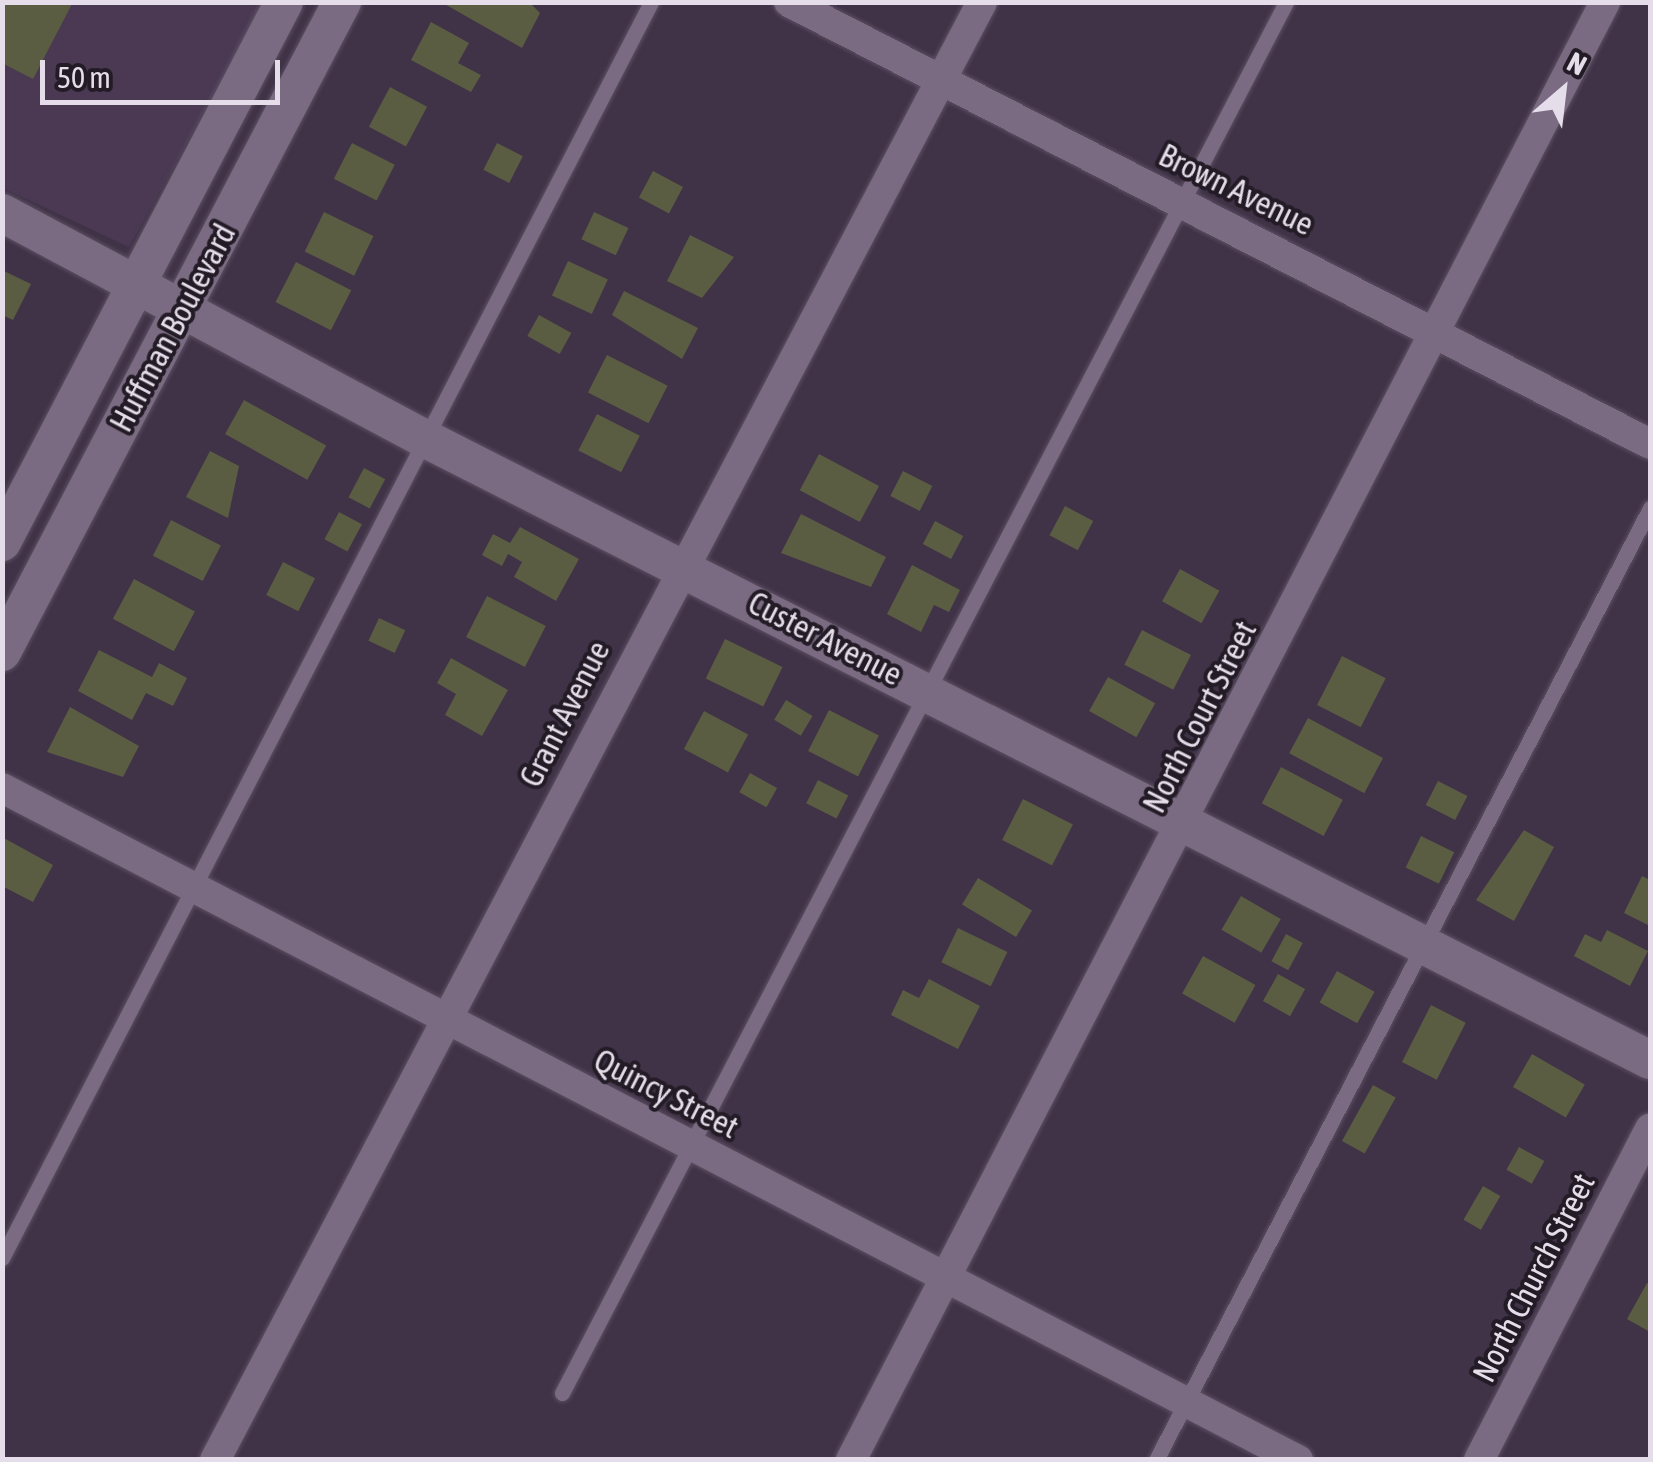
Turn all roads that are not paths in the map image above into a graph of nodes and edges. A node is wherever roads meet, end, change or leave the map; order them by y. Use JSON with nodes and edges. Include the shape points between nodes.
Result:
{"nodes":[{"id":1,"x":284,"y":2,"type":"edge"},
{"id":2,"x":342,"y":2,"type":"edge"},
{"id":3,"x":651,"y":2,"type":"edge"},
{"id":4,"x":789,"y":2,"type":"edge"},
{"id":5,"x":982,"y":2,"type":"edge"},
{"id":6,"x":1286,"y":2,"type":"edge"},
{"id":7,"x":1605,"y":2,"type":"edge"},
{"id":8,"x":940,"y":82,"type":"junction"},
{"id":9,"x":1182,"y":202,"type":"junction"},
{"id":10,"x":2,"y":213,"type":"edge"},
{"id":11,"x":138,"y":283,"type":"junction"},
{"id":12,"x":182,"y":311,"type":"junction"},
{"id":13,"x":1436,"y":328,"type":"junction"},
{"id":14,"x":422,"y":437,"type":"junction"},
{"id":15,"x":1650,"y":444,"type":"edge"},
{"id":16,"x":1650,"y":508,"type":"edge"},
{"id":17,"x":2,"y":542,"type":"edge"},
{"id":18,"x":680,"y":566,"type":"junction"},
{"id":19,"x":2,"y":652,"type":"edge"},
{"id":20,"x":928,"y":690,"type":"junction"},
{"id":21,"x":2,"y":788,"type":"edge"},
{"id":22,"x":1188,"y":822,"type":"junction"},
{"id":23,"x":191,"y":884,"type":"junction"},
{"id":24,"x":1421,"y":945,"type":"junction"},
{"id":25,"x":447,"y":1021,"type":"junction"},
{"id":26,"x":1650,"y":1060,"type":"edge"},
{"id":27,"x":1650,"y":1128,"type":"edge"},
{"id":28,"x":691,"y":1146,"type":"junction"},
{"id":29,"x":2,"y":1258,"type":"edge"},
{"id":30,"x":948,"y":1279,"type":"junction"},
{"id":31,"x":562,"y":1393,"type":"dead end"},
{"id":32,"x":1186,"y":1402,"type":"junction"},
{"id":33,"x":215,"y":1460,"type":"edge"},
{"id":34,"x":851,"y":1460,"type":"edge"},
{"id":35,"x":1156,"y":1460,"type":"edge"},
{"id":36,"x":1298,"y":1460,"type":"edge"},
{"id":37,"x":1479,"y":1460,"type":"edge"}],
"edges":[{"from":1,"to":11,"type":"street","name":"Huffman Boulevard"},
{"from":2,"to":12,"type":"street","name":"Huffman Boulevard"},
{"from":3,"to":14,"type":"lane"},
{"from":4,"to":8,"type":"street","name":"Brown Avenue"},
{"from":5,"to":8,"type":"street","name":"Grant Avenue"},
{"from":6,"to":9,"type":"lane"},
{"from":7,"to":13,"type":"street","name":"North Court Street"},
{"from":8,"to":9,"type":"street","name":"Brown Avenue"},
{"from":8,"to":18,"type":"street","name":"Grant Avenue"},
{"from":9,"to":13,"type":"street","name":"Brown Avenue"},
{"from":9,"to":20,"type":"lane"},
{"from":10,"to":11,"type":"street","name":"Custer Avenue"},
{"from":11,"to":12,"type":"street","name":"Custer Avenue"},
{"from":11,"to":17,"type":"street","name":"Huffman Boulevard"},
{"from":12,"to":14,"type":"street","name":"Custer Avenue"},
{"from":12,"to":19,"type":"street","name":"Huffman Boulevard"},
{"from":13,"to":15,"type":"street","name":"Brown Avenue"},
{"from":13,"to":22,"type":"street","name":"North Court Street"},
{"from":14,"to":18,"type":"street","name":"Custer Avenue"},
{"from":14,"to":23,"type":"lane"},
{"from":16,"to":24,"type":"lane"},
{"from":18,"to":20,"type":"street","name":"Custer Avenue"},
{"from":18,"to":25,"type":"street","name":"Grant Avenue"},
{"from":20,"to":22,"type":"street","name":"Custer Avenue"},
{"from":20,"to":28,"type":"lane"},
{"from":21,"to":23,"type":"street","name":"Quincy Street"},
{"from":22,"to":24,"type":"street","name":"Custer Avenue"},
{"from":22,"to":30,"type":"street","name":"North Court Street"},
{"from":23,"to":25,"type":"street","name":"Quincy Street"},
{"from":23,"to":29,"type":"lane"},
{"from":24,"to":26,"type":"street","name":"Custer Avenue"},
{"from":24,"to":32,"type":"lane"},
{"from":25,"to":28,"type":"street","name":"Quincy Street"},
{"from":25,"to":33,"type":"street","name":"Grant Avenue"},
{"from":27,"to":37,"type":"street","name":"North Church Street"},
{"from":28,"to":30,"type":"street","name":"Quincy Street"},
{"from":28,"to":31,"type":"lane"},
{"from":30,"to":32,"type":"street","name":"Quincy Street"},
{"from":30,"to":34,"type":"street","name":"North Court Street"},
{"from":32,"to":35,"type":"lane"},
{"from":32,"to":36,"type":"street","name":"Quincy Street"}]}
